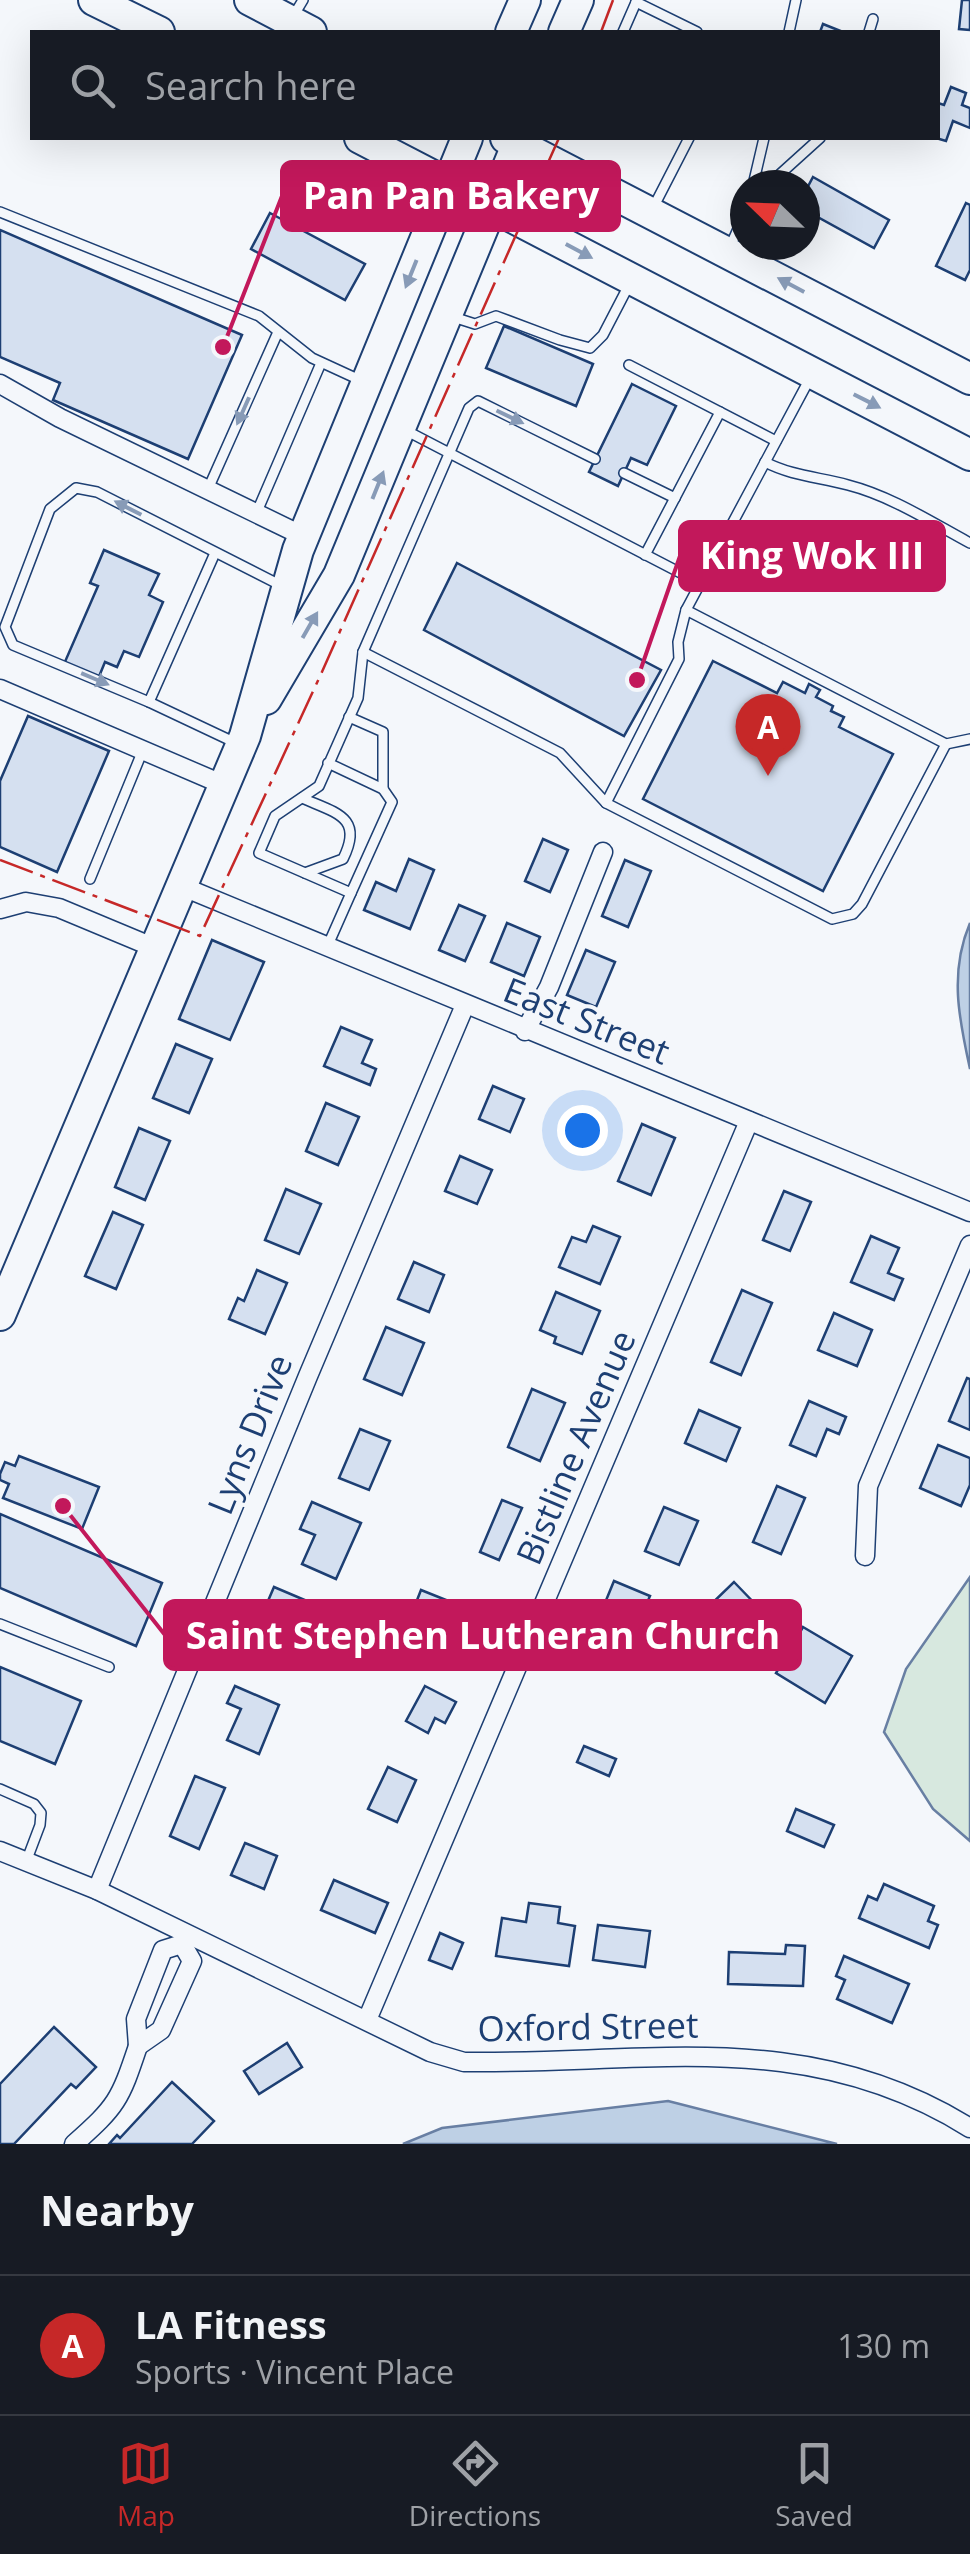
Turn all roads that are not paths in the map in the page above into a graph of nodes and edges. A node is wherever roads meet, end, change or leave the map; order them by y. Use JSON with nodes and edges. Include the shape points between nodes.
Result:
{"nodes":[{"id":1,"x":94,"y":0,"type":"edge"},
{"id":2,"x":250,"y":0,"type":"edge"},
{"id":3,"x":525,"y":0,"type":"edge"},
{"id":4,"x":578,"y":0,"type":"edge"},
{"id":5,"x":796,"y":0,"type":"edge"},
{"id":6,"x":637,"y":1,"type":"edge"},
{"id":7,"x":301,"y":18,"type":"edge"},
{"id":8,"x":873,"y":19,"type":"dead end"},
{"id":9,"x":154,"y":30,"type":"edge"},
{"id":10,"x":513,"y":30,"type":"edge"},
{"id":11,"x":565,"y":30,"type":"edge"},
{"id":12,"x":623,"y":30,"type":"edge"},
{"id":13,"x":693,"y":30,"type":"edge"},
{"id":14,"x":789,"y":30,"type":"edge"},
{"id":15,"x":870,"y":30,"type":"edge"},
{"id":16,"x":364,"y":140,"type":"edge"},
{"id":17,"x":466,"y":140,"type":"edge"},
{"id":18,"x":514,"y":140,"type":"edge"},
{"id":19,"x":688,"y":140,"type":"edge"},
{"id":20,"x":764,"y":140,"type":"edge"},
{"id":21,"x":818,"y":140,"type":"edge"},
{"id":22,"x":757,"y":170,"type":"edge"},
{"id":23,"x":785,"y":170,"type":"edge"},
{"id":24,"x":448,"y":184,"type":"junction"},
{"id":25,"x":492,"y":206,"type":"junction"},
{"id":26,"x":0,"y":212,"type":"edge"},
{"id":27,"x":650,"y":212,"type":"junction"},
{"id":28,"x":730,"y":247,"type":"edge"},
{"id":29,"x":728,"y":252,"type":"junction"},
{"id":30,"x":632,"y":279,"type":"junction"},
{"id":31,"x":448,"y":315,"type":"junction"},
{"id":32,"x":278,"y":332,"type":"junction"},
{"id":33,"x":321,"y":363,"type":"junction"},
{"id":34,"x":630,"y":365,"type":"dead end"},
{"id":35,"x":813,"y":373,"type":"junction"},
{"id":36,"x":970,"y":379,"type":"edge"},
{"id":37,"x":366,"y":383,"type":"junction"},
{"id":38,"x":0,"y":384,"type":"edge"},
{"id":39,"x":720,"y":412,"type":"junction"},
{"id":40,"x":401,"y":428,"type":"junction"},
{"id":41,"x":776,"y":441,"type":"junction"},
{"id":42,"x":448,"y":452,"type":"junction"},
{"id":43,"x":970,"y":454,"type":"edge"},
{"id":44,"x":595,"y":459,"type":"dead end"},
{"id":45,"x":765,"y":462,"type":"junction"},
{"id":46,"x":624,"y":473,"type":"dead end"},
{"id":47,"x":208,"y":490,"type":"junction"},
{"id":48,"x":674,"y":498,"type":"junction"},
{"id":49,"x":256,"y":514,"type":"junction"},
{"id":50,"x":304,"y":536,"type":"junction"},
{"id":51,"x":970,"y":542,"type":"edge"},
{"id":52,"x":215,"y":552,"type":"junction"},
{"id":53,"x":645,"y":555,"type":"junction"},
{"id":54,"x":700,"y":583,"type":"junction"},
{"id":55,"x":287,"y":588,"type":"junction"},
{"id":56,"x":686,"y":610,"type":"junction"},
{"id":57,"x":363,"y":652,"type":"junction"},
{"id":58,"x":0,"y":689,"type":"edge"},
{"id":59,"x":149,"y":702,"type":"junction"},
{"id":60,"x":350,"y":717,"type":"junction"},
{"id":61,"x":970,"y":739,"type":"edge"},
{"id":62,"x":243,"y":741,"type":"junction"},
{"id":63,"x":946,"y":744,"type":"junction"},
{"id":64,"x":143,"y":750,"type":"junction"},
{"id":65,"x":328,"y":763,"type":"junction"},
{"id":66,"x":224,"y":784,"type":"junction"},
{"id":67,"x":383,"y":790,"type":"junction"},
{"id":68,"x":302,"y":798,"type":"junction"},
{"id":69,"x":606,"y":803,"type":"junction"},
{"id":70,"x":603,"y":852,"type":"dead end"},
{"id":71,"x":305,"y":873,"type":"junction"},
{"id":72,"x":90,"y":879,"type":"dead end"},
{"id":73,"x":181,"y":886,"type":"junction"},
{"id":74,"x":351,"y":893,"type":"junction"},
{"id":75,"x":0,"y":909,"type":"edge"},
{"id":76,"x":155,"y":948,"type":"junction"},
{"id":77,"x":328,"y":948,"type":"junction"},
{"id":78,"x":465,"y":1005,"type":"junction"},
{"id":79,"x":525,"y":1030,"type":"junction"},
{"id":80,"x":748,"y":1121,"type":"junction"},
{"id":81,"x":970,"y":1212,"type":"edge"},
{"id":82,"x":970,"y":1245,"type":"edge"},
{"id":83,"x":0,"y":1315,"type":"edge"},
{"id":84,"x":865,"y":1556,"type":"dead end"},
{"id":85,"x":0,"y":1624,"type":"edge"},
{"id":86,"x":109,"y":1667,"type":"dead end"},
{"id":87,"x":0,"y":1789,"type":"edge"},
{"id":88,"x":0,"y":1852,"type":"edge"},
{"id":89,"x":26,"y":1862,"type":"junction"},
{"id":90,"x":97,"y":1890,"type":"junction"},
{"id":91,"x":184,"y":1939,"type":"junction"},
{"id":92,"x":367,"y":2020,"type":"junction"},
{"id":93,"x":138,"y":2046,"type":"junction"},
{"id":94,"x":970,"y":2128,"type":"edge"},
{"id":95,"x":74,"y":2144,"type":"edge"}],
"edges":[{"from":1,"to":9,"type":"main road"},
{"from":2,"to":7,"type":"main road"},
{"from":3,"to":10,"type":"main road"},
{"from":4,"to":11,"type":"main road"},
{"from":5,"to":14,"type":"lane"},
{"from":6,"to":12,"type":"lane"},
{"from":6,"to":13,"type":"lane"},
{"from":8,"to":15,"type":"lane"},
{"from":16,"to":24,"type":"main road"},
{"from":17,"to":24,"type":"main road"},
{"from":18,"to":25,"type":"main road"},
{"from":18,"to":27,"type":"main road"},
{"from":19,"to":27,"type":"lane"},
{"from":20,"to":22,"type":"lane"},
{"from":21,"to":23,"type":"lane"},
{"from":24,"to":25,"type":"main road"},
{"from":24,"to":37,"type":"main road","one_way":true},
{"from":25,"to":30,"type":"main road","one_way":true},
{"from":25,"to":31,"type":"main road"},
{"from":26,"to":32,"type":"lane","via":[[259,316]]},
{"from":27,"to":29,"type":"main road"},
{"from":28,"to":29,"type":"lane"},
{"from":36,"to":29,"type":"main road","one_way":true},
{"from":30,"to":31,"type":"lane","via":[[590,348],[496,316],[476,324]]},
{"from":30,"to":35,"type":"main road"},
{"from":31,"to":40,"type":"main road"},
{"from":32,"to":33,"type":"lane"},
{"from":32,"to":47,"type":"lane","one_way":true},
{"from":33,"to":37,"type":"lane"},
{"from":33,"to":49,"type":"lane"},
{"from":34,"to":39,"type":"lane"},
{"from":35,"to":41,"type":"lane"},
{"from":35,"to":43,"type":"main road","one_way":true},
{"from":37,"to":50,"type":"main road"},
{"from":38,"to":47,"type":"street"},
{"from":39,"to":41,"type":"lane"},
{"from":39,"to":48,"type":"lane"},
{"from":40,"to":42,"type":"lane"},
{"from":62,"to":40,"type":"main road","one_way":true,"via":[[339,574]]},
{"from":41,"to":45,"type":"lane"},
{"from":42,"to":44,"type":"lane","one_way":true,"via":[[478,402]]},
{"from":42,"to":53,"type":"lane"},
{"from":42,"to":57,"type":"lane"},
{"from":45,"to":51,"type":"lane","via":[[890,500]]},
{"from":45,"to":54,"type":"lane"},
{"from":46,"to":48,"type":"lane"},
{"from":47,"to":49,"type":"street"},
{"from":48,"to":53,"type":"lane"},
{"from":49,"to":50,"type":"street"},
{"from":50,"to":55,"type":"main road"},
{"from":52,"to":55,"type":"lane"},
{"from":52,"to":59,"type":"lane"},
{"from":52,"to":59,"type":"lane","one_way":true,"via":[[97,492],[76,488],[50,508],[5,626],[13,645]]},
{"from":53,"to":54,"type":"lane"},
{"from":54,"to":56,"type":"lane"},
{"from":55,"to":62,"type":"main road"},
{"from":56,"to":63,"type":"lane"},
{"from":56,"to":69,"type":"lane","via":[[679,659]]},
{"from":57,"to":60,"type":"lane"},
{"from":57,"to":69,"type":"lane","via":[[560,753]]},
{"from":58,"to":64,"type":"street"},
{"from":59,"to":62,"type":"lane"},
{"from":60,"to":65,"type":"lane"},
{"from":60,"to":67,"type":"lane","via":[[383,732]]},
{"from":61,"to":63,"type":"lane"},
{"from":62,"to":66,"type":"main road"},
{"from":63,"to":69,"type":"lane","via":[[862,904],[843,919],[820,916]]},
{"from":64,"to":66,"type":"street"},
{"from":64,"to":72,"type":"lane"},
{"from":65,"to":67,"type":"lane"},
{"from":65,"to":68,"type":"lane","via":[[318,786]]},
{"from":66,"to":73,"type":"main road"},
{"from":67,"to":74,"type":"lane","via":[[392,802]]},
{"from":68,"to":71,"type":"lane","via":[[275,816],[260,853]]},
{"from":68,"to":71,"type":"lane","via":[[342,816],[352,829],[342,859]]},
{"from":70,"to":79,"type":"street"},
{"from":71,"to":74,"type":"lane"},
{"from":73,"to":76,"type":"main road"},
{"from":73,"to":77,"type":"street","name":"East Street"},
{"from":74,"to":77,"type":"lane"},
{"from":75,"to":76,"type":"street","via":[[26,902],[60,908]]},
{"from":76,"to":83,"type":"main road"},
{"from":77,"to":78,"type":"street","name":"East Street"},
{"from":78,"to":79,"type":"street","name":"East Street"},
{"from":78,"to":90,"type":"street","name":"Lyns Drive"},
{"from":79,"to":80,"type":"street","name":"East Street"},
{"from":80,"to":81,"type":"street","name":"East Street"},
{"from":80,"to":92,"type":"street","name":"Bistline Avenue"},
{"from":82,"to":84,"type":"street","via":[[868,1486]]},
{"from":85,"to":86,"type":"lane"},
{"from":87,"to":89,"type":"lane","via":[[41,1812]]},
{"from":88,"to":89,"type":"street","name":"Oxford Street"},
{"from":89,"to":90,"type":"street","name":"Oxford Street"},
{"from":90,"to":91,"type":"street","name":"Oxford Street"},
{"from":91,"to":92,"type":"street","name":"Oxford Street"},
{"from":91,"to":93,"type":"street","via":[[163,1950],[136,2020]]},
{"from":91,"to":93,"type":"street","via":[[192,1961],[161,2030]]},
{"from":92,"to":94,"type":"street","name":"Oxford Street","via":[[464,2062],[715,2055],[775,2061],[880,2082]]},
{"from":93,"to":95,"type":"street","via":[[112,2110]]}]}
